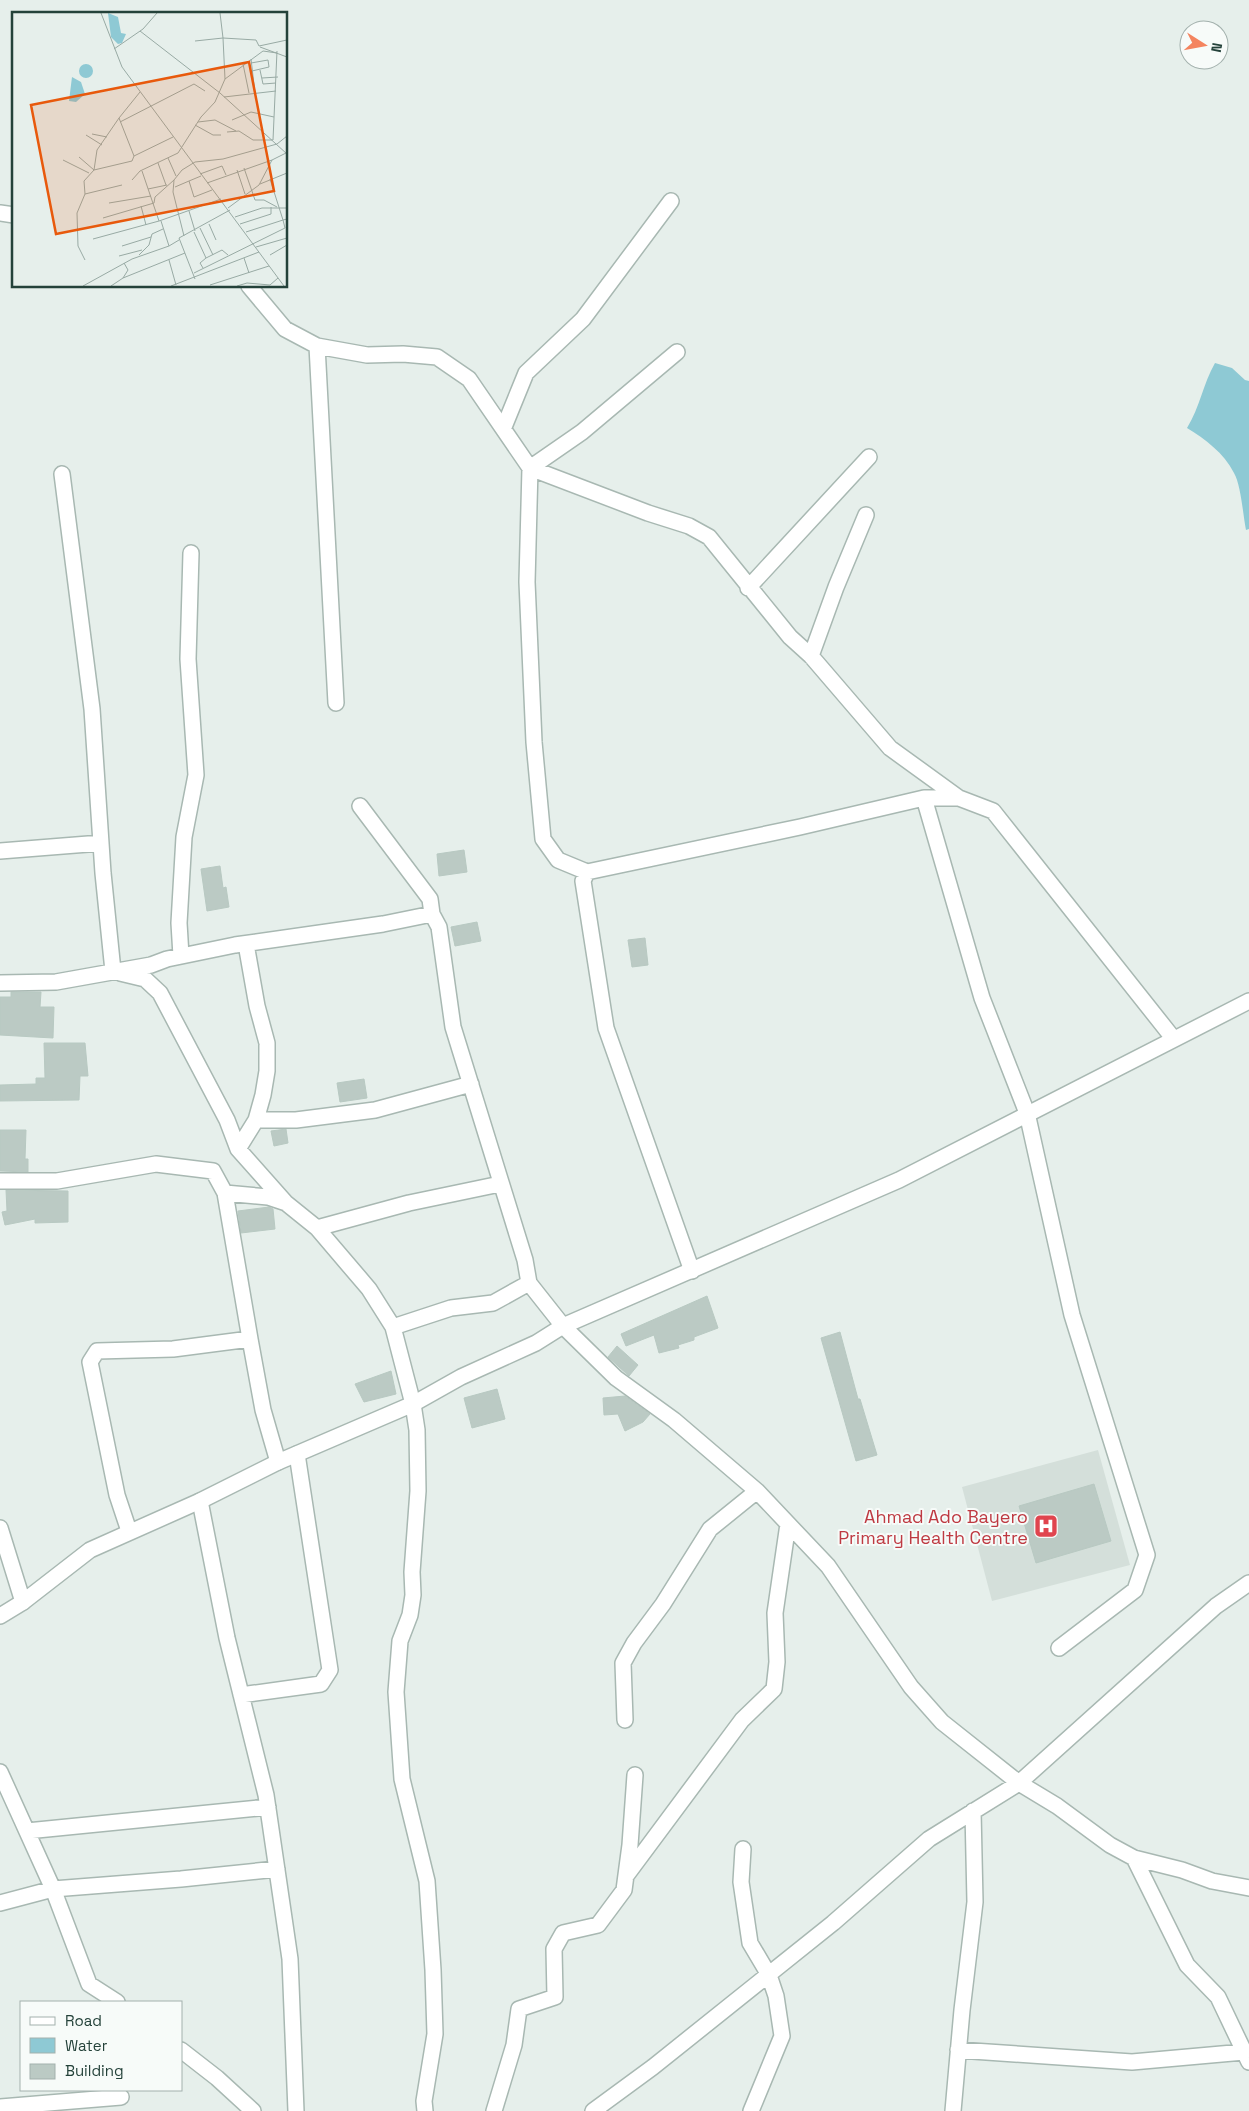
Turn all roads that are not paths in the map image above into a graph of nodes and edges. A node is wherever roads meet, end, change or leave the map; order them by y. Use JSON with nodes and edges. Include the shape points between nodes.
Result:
{"nodes":[{"id":1,"x":671,"y":201,"type":"dead end"},
{"id":2,"x":252,"y":288,"type":"edge"},
{"id":3,"x":317,"y":346,"type":"junction"},
{"id":4,"x":677,"y":352,"type":"dead end"},
{"id":5,"x":504,"y":427,"type":"junction"},
{"id":6,"x":869,"y":457,"type":"dead end"},
{"id":7,"x":530,"y":468,"type":"junction"},
{"id":8,"x":62,"y":474,"type":"dead end"},
{"id":9,"x":866,"y":515,"type":"dead end"},
{"id":10,"x":191,"y":553,"type":"dead end"},
{"id":11,"x":748,"y":588,"type":"junction"},
{"id":12,"x":811,"y":656,"type":"junction"},
{"id":13,"x":336,"y":703,"type":"dead end"},
{"id":14,"x":924,"y":798,"type":"junction"},
{"id":15,"x":959,"y":798,"type":"junction"},
{"id":16,"x":360,"y":806,"type":"dead end"},
{"id":17,"x":101,"y":843,"type":"junction"},
{"id":18,"x":0,"y":851,"type":"edge"},
{"id":19,"x":587,"y":872,"type":"junction"},
{"id":20,"x":432,"y":914,"type":"junction"},
{"id":21,"x":246,"y":944,"type":"junction"},
{"id":22,"x":181,"y":956,"type":"junction"},
{"id":23,"x":113,"y":971,"type":"junction"},
{"id":24,"x":0,"y":983,"type":"edge"},
{"id":25,"x":1249,"y":1001,"type":"edge"},
{"id":26,"x":1173,"y":1038,"type":"junction"},
{"id":27,"x":471,"y":1084,"type":"junction"},
{"id":28,"x":1026,"y":1113,"type":"junction"},
{"id":29,"x":256,"y":1120,"type":"junction"},
{"id":30,"x":238,"y":1149,"type":"junction"},
{"id":31,"x":0,"y":1181,"type":"edge"},
{"id":32,"x":500,"y":1184,"type":"junction"},
{"id":33,"x":225,"y":1193,"type":"junction"},
{"id":34,"x":286,"y":1204,"type":"junction"},
{"id":35,"x":317,"y":1228,"type":"junction"},
{"id":36,"x":692,"y":1271,"type":"junction"},
{"id":37,"x":529,"y":1283,"type":"junction"},
{"id":38,"x":563,"y":1326,"type":"junction"},
{"id":39,"x":393,"y":1328,"type":"junction"},
{"id":40,"x":250,"y":1339,"type":"junction"},
{"id":41,"x":413,"y":1404,"type":"junction"},
{"id":42,"x":297,"y":1454,"type":"junction"},
{"id":43,"x":278,"y":1462,"type":"junction"},
{"id":44,"x":757,"y":1491,"type":"junction"},
{"id":45,"x":200,"y":1501,"type":"junction"},
{"id":46,"x":788,"y":1524,"type":"junction"},
{"id":47,"x":0,"y":1528,"type":"edge"},
{"id":48,"x":129,"y":1531,"type":"junction"},
{"id":49,"x":1249,"y":1583,"type":"edge"},
{"id":50,"x":23,"y":1602,"type":"junction"},
{"id":51,"x":0,"y":1616,"type":"edge"},
{"id":52,"x":1059,"y":1648,"type":"dead end"},
{"id":53,"x":241,"y":1695,"type":"junction"},
{"id":54,"x":625,"y":1720,"type":"dead end"},
{"id":55,"x":0,"y":1772,"type":"edge"},
{"id":56,"x":635,"y":1775,"type":"dead end"},
{"id":57,"x":1019,"y":1783,"type":"junction"},
{"id":58,"x":268,"y":1807,"type":"junction"},
{"id":59,"x":973,"y":1811,"type":"junction"},
{"id":60,"x":28,"y":1831,"type":"junction"},
{"id":61,"x":742,"y":1849,"type":"dead end"},
{"id":62,"x":1134,"y":1858,"type":"junction"},
{"id":63,"x":277,"y":1869,"type":"junction"},
{"id":64,"x":626,"y":1876,"type":"junction"},
{"id":65,"x":1249,"y":1888,"type":"edge"},
{"id":66,"x":53,"y":1889,"type":"junction"},
{"id":67,"x":0,"y":1903,"type":"edge"},
{"id":68,"x":769,"y":1975,"type":"junction"},
{"id":69,"x":89,"y":1984,"type":"junction"},
{"id":70,"x":94,"y":2001,"type":"edge"},
{"id":71,"x":115,"y":2001,"type":"edge"},
{"id":72,"x":958,"y":2050,"type":"junction"},
{"id":73,"x":182,"y":2051,"type":"edge"},
{"id":74,"x":1247,"y":2058,"type":"edge"},
{"id":75,"x":121,"y":2099,"type":"edge"},
{"id":76,"x":0,"y":2107,"type":"edge"},
{"id":77,"x":252,"y":2111,"type":"edge"},
{"id":78,"x":296,"y":2111,"type":"edge"},
{"id":79,"x":425,"y":2111,"type":"edge"},
{"id":80,"x":494,"y":2111,"type":"edge"},
{"id":81,"x":593,"y":2111,"type":"edge"},
{"id":82,"x":750,"y":2111,"type":"edge"},
{"id":83,"x":953,"y":2111,"type":"edge"}],
"edges":[{"from":1,"to":5,"type":"street","via":[[583,319],[526,373]]},
{"from":2,"to":3,"type":"street","via":[[285,329]]},
{"from":3,"to":5,"type":"street","via":[[367,355],[437,357],[469,379]]},
{"from":3,"to":13,"type":"street"},
{"from":4,"to":7,"type":"street","via":[[582,432]]},
{"from":5,"to":7,"type":"street"},
{"from":6,"to":11,"type":"street"},
{"from":7,"to":11,"type":"street","via":[[688,526],[709,537]]},
{"from":7,"to":19,"type":"street","via":[[526,582],[534,742],[543,838],[558,860]]},
{"from":8,"to":17,"type":"street","via":[[92,709]]},
{"from":9,"to":12,"type":"street"},
{"from":10,"to":22,"type":"street","via":[[188,659],[196,775],[184,837],[179,923]]},
{"from":11,"to":12,"type":"street"},
{"from":12,"to":15,"type":"street","via":[[890,748]]},
{"from":14,"to":15,"type":"street"},
{"from":14,"to":19,"type":"street"},
{"from":14,"to":28,"type":"street","via":[[982,998]]},
{"from":15,"to":26,"type":"street","via":[[992,811]]},
{"from":16,"to":20,"type":"street","via":[[430,899]]},
{"from":17,"to":18,"type":"street"},
{"from":17,"to":23,"type":"street"},
{"from":19,"to":36,"type":"street","via":[[583,881],[606,1028]]},
{"from":20,"to":21,"type":"street"},
{"from":20,"to":27,"type":"street","via":[[439,927],[453,1027]]},
{"from":21,"to":22,"type":"street"},
{"from":21,"to":29,"type":"street","via":[[267,1043],[265,1087]]},
{"from":22,"to":23,"type":"street"},
{"from":23,"to":24,"type":"street","via":[[56,982]]},
{"from":23,"to":30,"type":"street","via":[[145,979],[160,993],[223,1112]]},
{"from":25,"to":26,"type":"street"},
{"from":26,"to":28,"type":"street"},
{"from":27,"to":29,"type":"street","via":[[375,1110],[296,1120]]},
{"from":27,"to":32,"type":"street"},
{"from":28,"to":36,"type":"street","via":[[899,1180]]},
{"from":28,"to":52,"type":"street","via":[[1072,1315],[1147,1555],[1134,1590]]},
{"from":29,"to":30,"type":"street"},
{"from":30,"to":34,"type":"street"},
{"from":31,"to":33,"type":"street","via":[[57,1181],[156,1164],[213,1171]]},
{"from":32,"to":35,"type":"street","via":[[408,1203]]},
{"from":32,"to":37,"type":"street","via":[[525,1260]]},
{"from":33,"to":34,"type":"street","via":[[268,1197]]},
{"from":33,"to":40,"type":"street"},
{"from":34,"to":35,"type":"street"},
{"from":35,"to":39,"type":"street","via":[[369,1289]]},
{"from":36,"to":38,"type":"street"},
{"from":37,"to":38,"type":"street"},
{"from":37,"to":39,"type":"street","via":[[493,1303],[451,1308]]},
{"from":38,"to":41,"type":"street","via":[[536,1343],[461,1377]]},
{"from":38,"to":44,"type":"street","via":[[616,1378],[674,1420]]},
{"from":39,"to":41,"type":"street"},
{"from":40,"to":43,"type":"street","via":[[263,1410]]},
{"from":40,"to":48,"type":"street","via":[[182,1348],[97,1351],[90,1362],[117,1495]]},
{"from":41,"to":42,"type":"street"},
{"from":41,"to":79,"type":"street","via":[[417,1430],[418,1491],[413,1595],[410,1615],[400,1641],[396,1692],[402,1779],[426,1881],[433,1970],[434,2034]]},
{"from":42,"to":43,"type":"street"},
{"from":42,"to":53,"type":"street","via":[[330,1670],[321,1684]]},
{"from":43,"to":45,"type":"street"},
{"from":44,"to":46,"type":"street"},
{"from":44,"to":54,"type":"street","via":[[710,1529],[634,1643],[623,1664]]},
{"from":45,"to":48,"type":"street"},
{"from":45,"to":53,"type":"street"},
{"from":46,"to":57,"type":"street","via":[[828,1566],[911,1687],[942,1722]]},
{"from":46,"to":64,"type":"street","via":[[775,1613],[777,1662],[774,1689],[742,1720]]},
{"from":47,"to":50,"type":"street"},
{"from":48,"to":50,"type":"street","via":[[90,1550]]},
{"from":49,"to":57,"type":"street","via":[[1216,1606]]},
{"from":50,"to":51,"type":"street"},
{"from":53,"to":58,"type":"street"},
{"from":55,"to":60,"type":"street"},
{"from":56,"to":64,"type":"street"},
{"from":57,"to":59,"type":"street"},
{"from":57,"to":62,"type":"street"},
{"from":58,"to":60,"type":"street"},
{"from":58,"to":63,"type":"street"},
{"from":59,"to":68,"type":"street","via":[[929,1839]]},
{"from":59,"to":72,"type":"street","via":[[976,1902]]},
{"from":60,"to":66,"type":"street"},
{"from":61,"to":68,"type":"street","via":[[742,1882],[750,1943]]},
{"from":62,"to":65,"type":"street","via":[[1182,1870],[1212,1882]]},
{"from":62,"to":74,"type":"street","via":[[1187,1965],[1218,1997]]},
{"from":63,"to":66,"type":"street"},
{"from":63,"to":78,"type":"street","via":[[290,1959]]},
{"from":64,"to":80,"type":"street","via":[[624,1890],[598,1925],[563,1933],[554,1949],[555,1998],[519,2009],[514,2045]]},
{"from":66,"to":67,"type":"street"},
{"from":66,"to":69,"type":"street"},
{"from":68,"to":81,"type":"street"},
{"from":68,"to":82,"type":"street","via":[[782,2036]]},
{"from":69,"to":70,"type":"street"},
{"from":69,"to":71,"type":"street"},
{"from":72,"to":74,"type":"street","via":[[1132,2062]]},
{"from":72,"to":83,"type":"street"},
{"from":73,"to":77,"type":"street"},
{"from":75,"to":76,"type":"street"}]}
